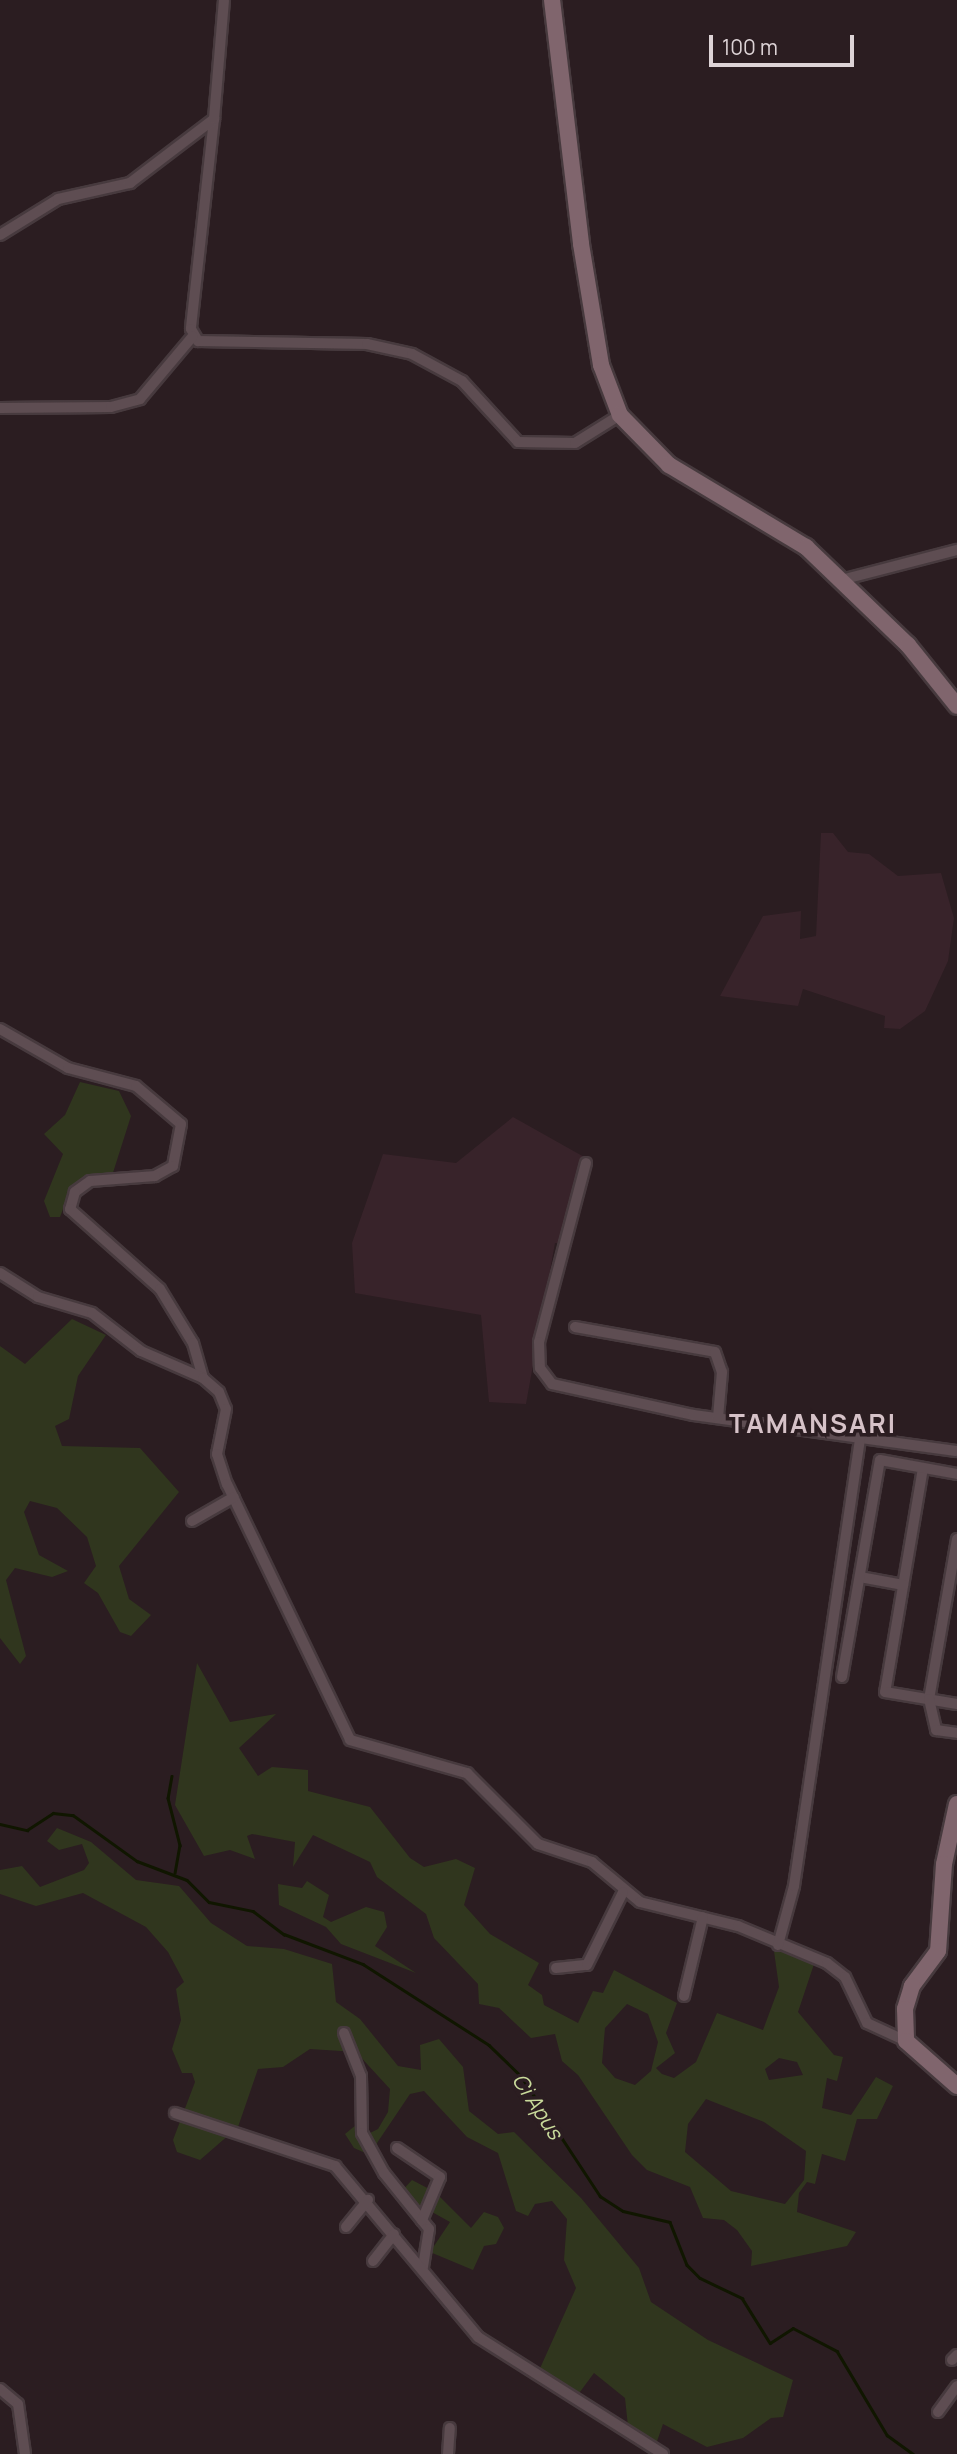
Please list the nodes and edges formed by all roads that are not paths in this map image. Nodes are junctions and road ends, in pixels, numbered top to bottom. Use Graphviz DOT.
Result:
graph roads {
  1 [pos="224,0"];
  2 [pos="552,0"];
  3 [pos="214,119"];
  4 [pos="0,235"];
  5 [pos="194,336"];
  6 [pos="0,408"];
  7 [pos="620,415"];
  8 [pos="957,550"];
  9 [pos="841,580"];
  10 [pos="957,706"];
  11 [pos="0,1029"];
  12 [pos="586,1163"];
  13 [pos="0,1273"];
  14 [pos="575,1327"];
  15 [pos="203,1378"];
  16 [pos="718,1418"];
  17 [pos="860,1437"];
  18 [pos="957,1451"];
  19 [pos="923,1468"];
  20 [pos="957,1474"];
  21 [pos="234,1497"];
  22 [pos="192,1521"];
  23 [pos="957,1539"];
  24 [pos="860,1577"];
  25 [pos="903,1585"];
  26 [pos="842,1677"];
  27 [pos="929,1699"];
  28 [pos="957,1704"];
  29 [pos="957,1734"];
  30 [pos="957,1804"];
  31 [pos="623,1892"];
  32 [pos="703,1917"];
  33 [pos="778,1945"];
  34 [pos="556,1968"];
  35 [pos="684,1996"];
  36 [pos="344,2033"];
  37 [pos="906,2041"];
  38 [pos="957,2086"];
  39 [pos="175,2113"];
  40 [pos="397,2147"];
  41 [pos="368,2200"];
  42 [pos="422,2220"];
  43 [pos="346,2227"];
  44 [pos="394,2234"];
  45 [pos="373,2261"];
  46 [pos="423,2268"];
  47 [pos="957,2386"];
  48 [pos="0,2389"];
  49 [pos="937,2412"];
  50 [pos="450,2428"];
  51 [pos="25,2454"];
  52 [pos="448,2454"];
  53 [pos="663,2454"];
  1 -- 3 [label="street"];
  2 -- 7 [label="main road"];
  3 -- 4 [label="street"];
  3 -- 5 [label="street"];
  5 -- 6 [label="street"];
  5 -- 7 [label="street"];
  7 -- 9 [label="main road"];
  8 -- 9 [label="street"];
  9 -- 10 [label="main road"];
  11 -- 15 [label="street"];
  12 -- 16 [label="street"];
  13 -- 15 [label="street"];
  14 -- 16 [label="street"];
  15 -- 21 [label="street"];
  16 -- 17 [label="street"];
  17 -- 18 [label="street"];
  17 -- 33 [label="street"];
  19 -- 20 [label="street"];
  19 -- 24 [label="street"];
  19 -- 25 [label="street"];
  21 -- 22 [label="street"];
  21 -- 31 [label="street"];
  23 -- 27 [label="street"];
  24 -- 25 [label="street"];
  24 -- 26 [label="street"];
  25 -- 27 [label="street"];
  27 -- 28 [label="street"];
  27 -- 29 [label="street"];
  30 -- 37 [label="main road"];
  31 -- 32 [label="street"];
  31 -- 34 [label="street"];
  32 -- 33 [label="street"];
  32 -- 35 [label="street"];
  33 -- 37 [label="street"];
  36 -- 42 [label="street"];
  37 -- 38 [label="main road"];
  39 -- 41 [label="street"];
  40 -- 42 [label="street"];
  41 -- 43 [label="street"];
  41 -- 44 [label="street"];
  42 -- 46 [label="street"];
  44 -- 45 [label="street"];
  44 -- 46 [label="street"];
  46 -- 53 [label="street"];
  47 -- 49 [label="street"];
  48 -- 51 [label="street"];
  50 -- 52 [label="street"];
}
